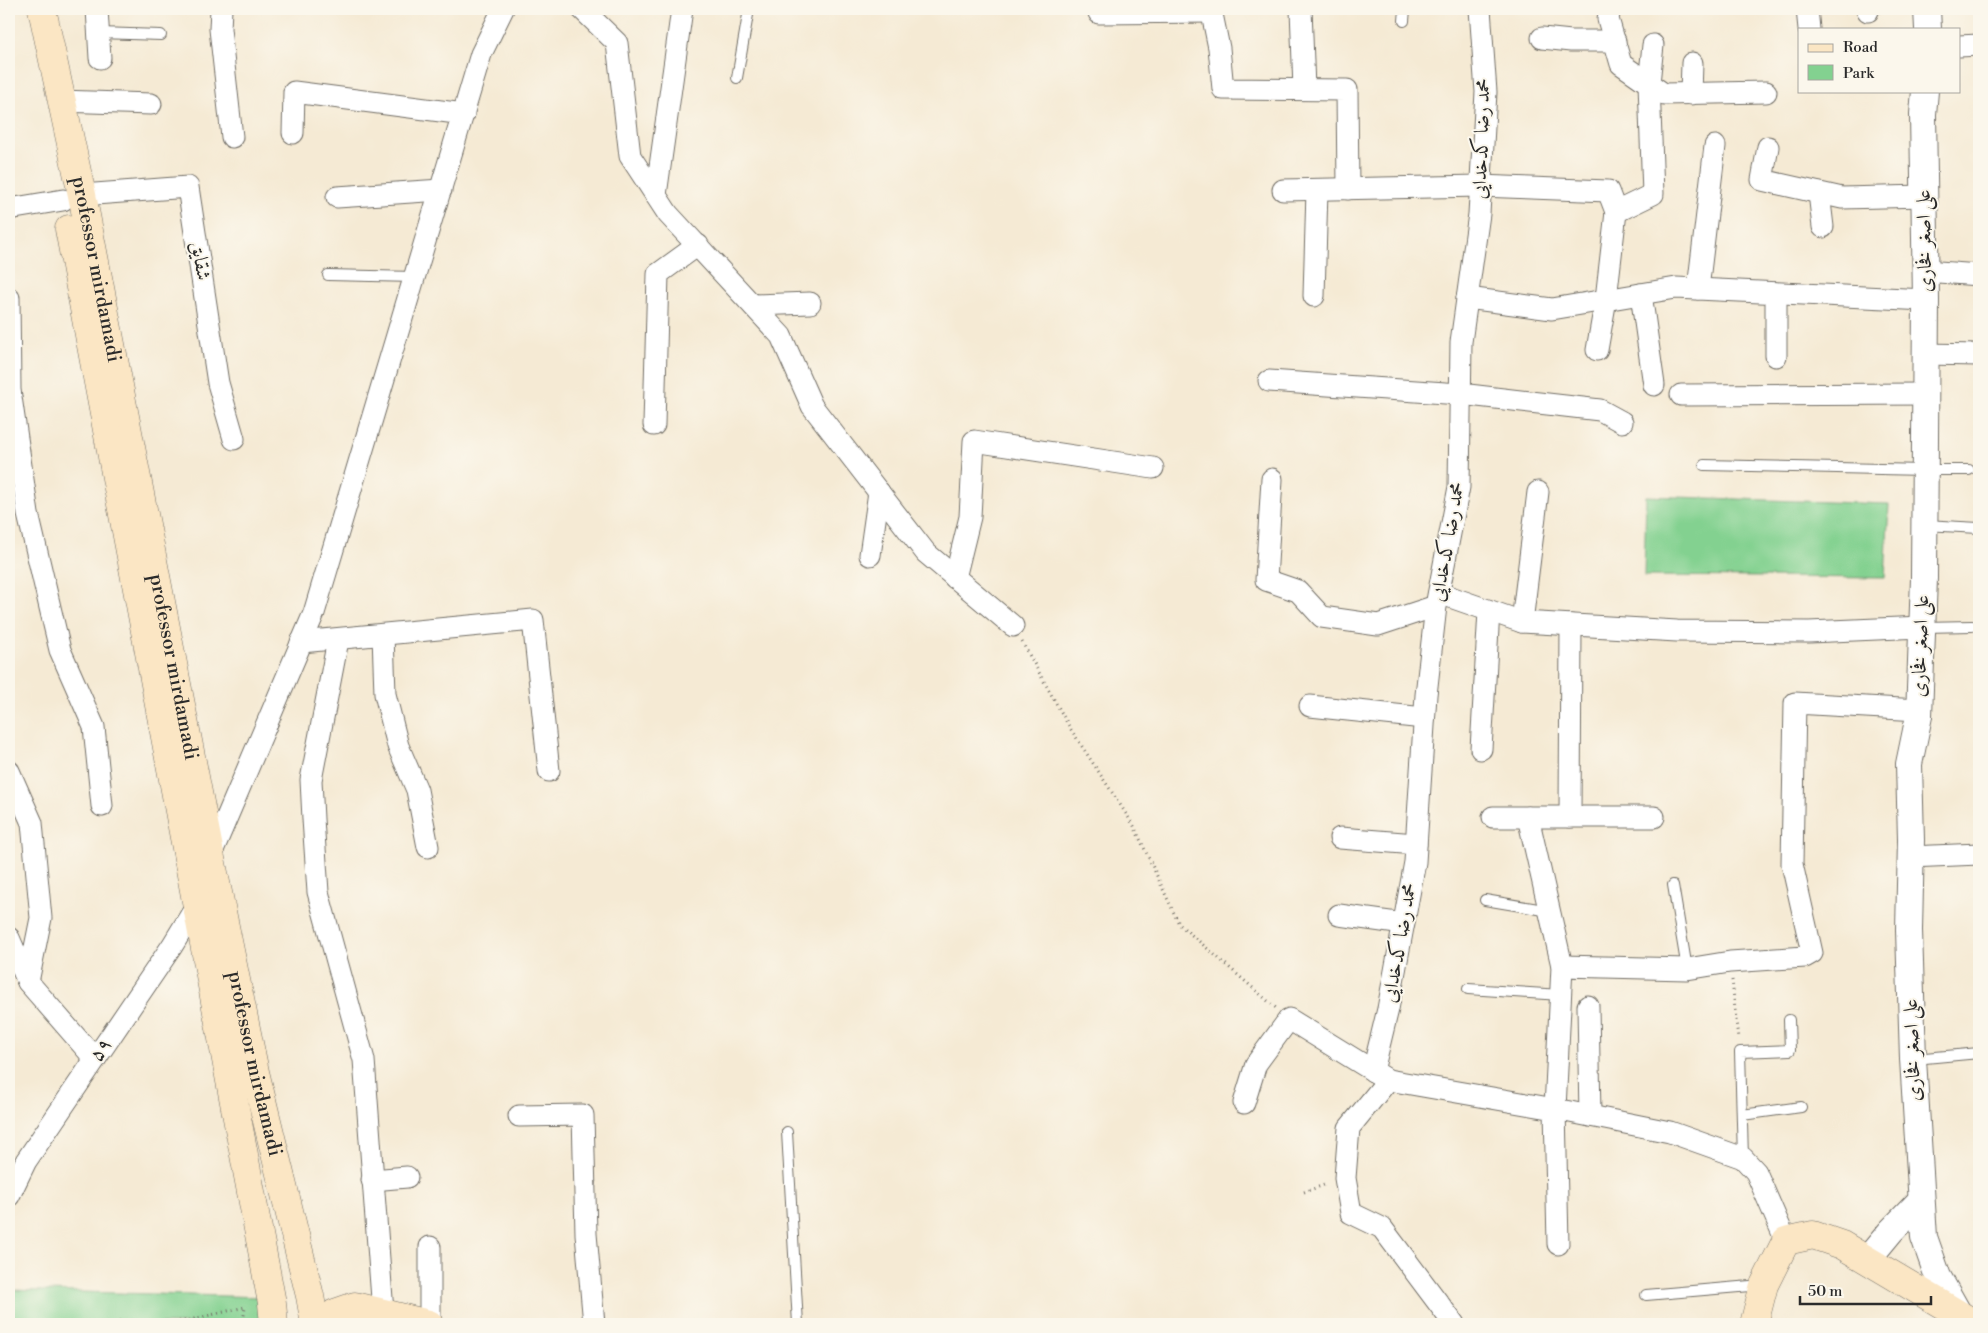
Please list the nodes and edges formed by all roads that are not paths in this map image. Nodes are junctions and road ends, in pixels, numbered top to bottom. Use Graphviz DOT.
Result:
graph roads {
  1 [pos="28,9"];
  2 [pos="42,9"];
  3 [pos="97,9"];
  4 [pos="221,9"];
  5 [pos="503,9"];
  6 [pos="584,9"];
  7 [pos="682,9"];
  8 [pos="749,9"];
  9 [pos="1301,9"];
  10 [pos="1405,9"];
  11 [pos="1480,9"];
  12 [pos="1610,9"];
  13 [pos="1807,9"];
  14 [pos="1927,9"];
  15 [pos="1211,10"];
  16 [pos="1099,13"];
  17 [pos="1404,21"];
  18 [pos="1808,28"];
  19 [pos="1928,28"];
  20 [pos="99,33"];
  21 [pos="161,35"];
  22 [pos="1542,38"];
  23 [pos="1615,41"];
  24 [pos="1653,45"];
  25 [pos="1979,45"];
  26 [pos="1960,46"];
  27 [pos="100,58"];
  28 [pos="1692,63"];
  29 [pos="737,78"];
  30 [pos="1649,83"];
  31 [pos="1304,89"];
  32 [pos="1766,92"];
  33 [pos="1925,92"];
  34 [pos="1691,94"];
  35 [pos="60,101"];
  36 [pos="151,104"];
  37 [pos="464,114"];
  38 [pos="293,133"];
  39 [pos="232,137"];
  40 [pos="1715,146"];
  41 [pos="1768,147"];
  42 [pos="1480,186"];
  43 [pos="1348,189"];
  44 [pos="441,190"];
  45 [pos="1283,190"];
  46 [pos="1317,190"];
  47 [pos="1819,193"];
  48 [pos="656,195"];
  49 [pos="1924,196"];
  50 [pos="337,197"];
  51 [pos="73,198"];
  52 [pos="9,209"];
  53 [pos="1616,212"];
  54 [pos="1823,227"];
  55 [pos="698,246"];
  56 [pos="1925,271"];
  57 [pos="328,275"];
  58 [pos="1979,275"];
  59 [pos="415,277"];
  60 [pos="1698,289"];
  61 [pos="1776,293"];
  62 [pos="1641,294"];
  63 [pos="1314,296"];
  64 [pos="9,298"];
  65 [pos="1467,298"];
  66 [pos="1606,299"];
  67 [pos="1926,300"];
  68 [pos="810,303"];
  69 [pos="753,306"];
  70 [pos="1597,350"];
  71 [pos="1925,354"];
  72 [pos="1979,355"];
  73 [pos="1776,356"];
  74 [pos="1269,381"];
  75 [pos="1654,385"];
  76 [pos="1460,394"];
  77 [pos="1925,394"];
  78 [pos="1681,395"];
  79 [pos="1622,422"];
  80 [pos="654,425"];
  81 [pos="234,439"];
  82 [pos="1704,465"];
  83 [pos="1153,468"];
  84 [pos="1924,470"];
  85 [pos="1969,470"];
  86 [pos="1272,479"];
  87 [pos="879,492"];
  88 [pos="1538,492"];
  89 [pos="1924,525"];
  90 [pos="1979,528"];
  91 [pos="870,555"];
  92 [pos="955,578"];
  93 [pos="1437,600"];
  94 [pos="1488,611"];
  95 [pos="1522,622"];
  96 [pos="1571,625"];
  97 [pos="1013,626"];
  98 [pos="1972,626"];
  99 [pos="1922,628"];
  100 [pos="383,635"];
  101 [pos="338,640"];
  102 [pos="301,642"];
  103 [pos="1310,706"];
  104 [pos="1919,710"];
  105 [pos="1424,718"];
  106 [pos="1481,749"];
  107 [pos="9,771"];
  108 [pos="549,772"];
  109 [pos="102,806"];
  110 [pos="1493,817"];
  111 [pos="1528,817"];
  112 [pos="1570,817"];
  113 [pos="1654,818"];
  114 [pos="1340,838"];
  115 [pos="1416,844"];
  116 [pos="428,847"];
  117 [pos="1979,854"];
  118 [pos="210,857"];
  119 [pos="1910,857"];
  120 [pos="1673,885"];
  121 [pos="1485,900"];
  122 [pos="197,905"];
  123 [pos="1550,911"];
  124 [pos="1339,914"];
  125 [pos="1404,924"];
  126 [pos="11,950"];
  127 [pos="1562,966"];
  128 [pos="1687,969"];
  129 [pos="28,982"];
  130 [pos="1468,989"];
  131 [pos="1561,995"];
  132 [pos="1588,1006"];
  133 [pos="1790,1020"];
  134 [pos="1979,1053"];
  135 [pos="95,1059"];
  136 [pos="1913,1059"];
  137 [pos="1380,1075"];
  138 [pos="1244,1104"];
  139 [pos="1801,1107"];
  140 [pos="1555,1109"];
  141 [pos="1742,1115"];
  142 [pos="519,1116"];
  143 [pos="1590,1116"];
  144 [pos="787,1132"];
  145 [pos="1743,1158"];
  146 [pos="407,1177"];
  147 [pos="372,1180"];
  148 [pos="9,1196"];
  149 [pos="1921,1200"];
  150 [pos="1786,1242"];
  151 [pos="1558,1244"];
  152 [pos="430,1247"];
  153 [pos="1867,1260"];
  154 [pos="305,1275"];
  155 [pos="1764,1285"];
  156 [pos="1646,1295"];
  157 [pos="355,1306"];
  158 [pos="393,1318"];
  159 [pos="1967,1320"];
  160 [pos="274,1324"];
  161 [pos="315,1324"];
  162 [pos="324,1324"];
  163 [pos="430,1324"];
  164 [pos="594,1324"];
  165 [pos="798,1324"];
  166 [pos="1454,1324"];
  167 [pos="1754,1324"];
  1 -- 51 [label="main road, professor mirdamadi"];
  2 -- 35 [label="main road, professor mirdamadi"];
  3 -- 20 [label="street"];
  4 -- 39 [label="street"];
  5 -- 37 [label="street"];
  6 -- 48 [label="street"];
  7 -- 48 [label="street"];
  8 -- 29 [label="lane"];
  9 -- 31 [label="street"];
  10 -- 17 [label="lane"];
  11 -- 42 [label="street, محمد رضا کدخدایی"];
  12 -- 23 [label="street"];
  13 -- 18 [label="street"];
  14 -- 19 [label="street"];
  15 -- 16 [label="street"];
  15 -- 31 [label="street"];
  20 -- 21 [label="lane"];
  20 -- 27 [label="street"];
  22 -- 23 [label="street"];
  23 -- 30 [label="street"];
  24 -- 30 [label="street"];
  25 -- 26 [label="street"];
  28 -- 34 [label="street"];
  30 -- 34 [label="street"];
  30 -- 53 [label="street"];
  31 -- 43 [label="street"];
  32 -- 34 [label="street"];
  33 -- 49 [label="street, علی اصغر فخاری"];
  35 -- 36 [label="street"];
  35 -- 51 [label="main road, professor mirdamadi"];
  37 -- 38 [label="street"];
  37 -- 44 [label="street"];
  40 -- 60 [label="street"];
  41 -- 47 [label="street"];
  42 -- 43 [label="street"];
  42 -- 53 [label="street"];
  42 -- 65 [label="street, محمد رضا کدخدایی"];
  43 -- 46 [label="street"];
  44 -- 50 [label="street"];
  44 -- 59 [label="street"];
  45 -- 46 [label="street"];
  46 -- 63 [label="street"];
  47 -- 49 [label="street"];
  47 -- 54 [label="street"];
  48 -- 55 [label="street"];
  49 -- 56 [label="street, علی اصغر فخاری"];
  51 -- 52 [label="street"];
  51 -- 81 [label="street, شقایق"];
  51 -- 118 [label="main road, professor mirdamadi"];
  51 -- 122 [label="main road, professor mirdamadi"];
  53 -- 66 [label="street"];
  55 -- 69 [label="street"];
  55 -- 80 [label="street"];
  56 -- 58 [label="street"];
  56 -- 67 [label="street, علی اصغر فخاری"];
  57 -- 59 [label="lane"];
  59 -- 102 [label="street"];
  60 -- 61 [label="street"];
  60 -- 62 [label="street"];
  61 -- 67 [label="street"];
  61 -- 73 [label="street"];
  62 -- 66 [label="street"];
  62 -- 75 [label="street"];
  64 -- 109 [label="street"];
  65 -- 66 [label="street"];
  65 -- 76 [label="street, محمد رضا کدخدایی"];
  66 -- 70 [label="street"];
  67 -- 71 [label="street, علی اصغر فخاری"];
  68 -- 69 [label="street"];
  69 -- 87 [label="street"];
  71 -- 72 [label="street"];
  71 -- 77 [label="street, علی اصغر فخاری"];
  74 -- 76 [label="street"];
  76 -- 79 [label="street"];
  76 -- 93 [label="street, محمد رضا کدخدایی"];
  77 -- 78 [label="street"];
  77 -- 84 [label="street, علی اصغر فخاری"];
  82 -- 84 [label="lane"];
  83 -- 92 [label="street"];
  84 -- 85 [label="lane"];
  84 -- 89 [label="street, علی اصغر فخاری"];
  86 -- 93 [label="street"];
  87 -- 91 [label="street"];
  87 -- 92 [label="street"];
  88 -- 95 [label="street"];
  89 -- 90 [label="lane"];
  89 -- 99 [label="street, علی اصغر فخاری"];
  92 -- 97 [label="street"];
  93 -- 94 [label="street"];
  93 -- 105 [label="street, محمد رضا کدخدایی"];
  94 -- 95 [label="street"];
  94 -- 106 [label="street"];
  95 -- 96 [label="street"];
  96 -- 99 [label="street"];
  96 -- 112 [label="street"];
  98 -- 99 [label="lane"];
  99 -- 104 [label="street, علی اصغر فخاری"];
  100 -- 101 [label="street"];
  100 -- 108 [label="street"];
  100 -- 116 [label="street"];
  101 -- 102 [label="street"];
  101 -- 147 [label="street"];
  102 -- 118 [label="street"];
  103 -- 105 [label="street"];
  104 -- 119 [label="street, علی اصغر فخاری"];
  104 -- 128 [label="street"];
  105 -- 115 [label="street, محمد رضا کدخدایی"];
  107 -- 129 [label="street"];
  110 -- 111 [label="street"];
  111 -- 112 [label="street"];
  111 -- 123 [label="street"];
  112 -- 113 [label="street"];
  114 -- 115 [label="street"];
  115 -- 125 [label="street, محمد رضا کدخدایی"];
  117 -- 119 [label="street"];
  118 -- 154 [label="main road, professor mirdamadi"];
  119 -- 136 [label="street, علی اصغر فخاری"];
  120 -- 128 [label="lane"];
  121 -- 123 [label="lane"];
  122 -- 135 [label="street, ۵۹"];
  122 -- 160 [label="main road, professor mirdamadi"];
  123 -- 127 [label="street"];
  124 -- 125 [label="street"];
  125 -- 137 [label="street, محمد رضا کدخدایی"];
  126 -- 129 [label="street"];
  127 -- 128 [label="street"];
  127 -- 131 [label="street"];
  129 -- 135 [label="street"];
  130 -- 131 [label="lane"];
  131 -- 140 [label="street"];
  132 -- 143 [label="street"];
  133 -- 141 [label="lane"];
  134 -- 136 [label="lane"];
  135 -- 148 [label="street, ۵۹"];
  136 -- 149 [label="street, علی اصغر فخاری"];
  137 -- 138 [label="street"];
  137 -- 140 [label="street"];
  137 -- 166 [label="street"];
  139 -- 141 [label="lane"];
  140 -- 143 [label="street"];
  140 -- 151 [label="street"];
  141 -- 145 [label="lane"];
  142 -- 164 [label="street"];
  143 -- 145 [label="street"];
  144 -- 165 [label="lane"];
  145 -- 150 [label="street"];
  146 -- 147 [label="street"];
  147 -- 158 [label="street"];
  149 -- 153 [label="street"];
  149 -- 159 [label="street, علی اصغر فخاری"];
  150 -- 153 [label="main road"];
  150 -- 155 [label="main road"];
  152 -- 163 [label="street"];
  153 -- 159 [label="main road"];
  154 -- 157 [label="main road"];
  154 -- 161 [label="main road, professor mirdamadi"];
  155 -- 156 [label="lane"];
  155 -- 167 [label="main road"];
  157 -- 158 [label="main road"];
  157 -- 162 [label="main road"];
  158 -- 163 [label="main road"];
}
